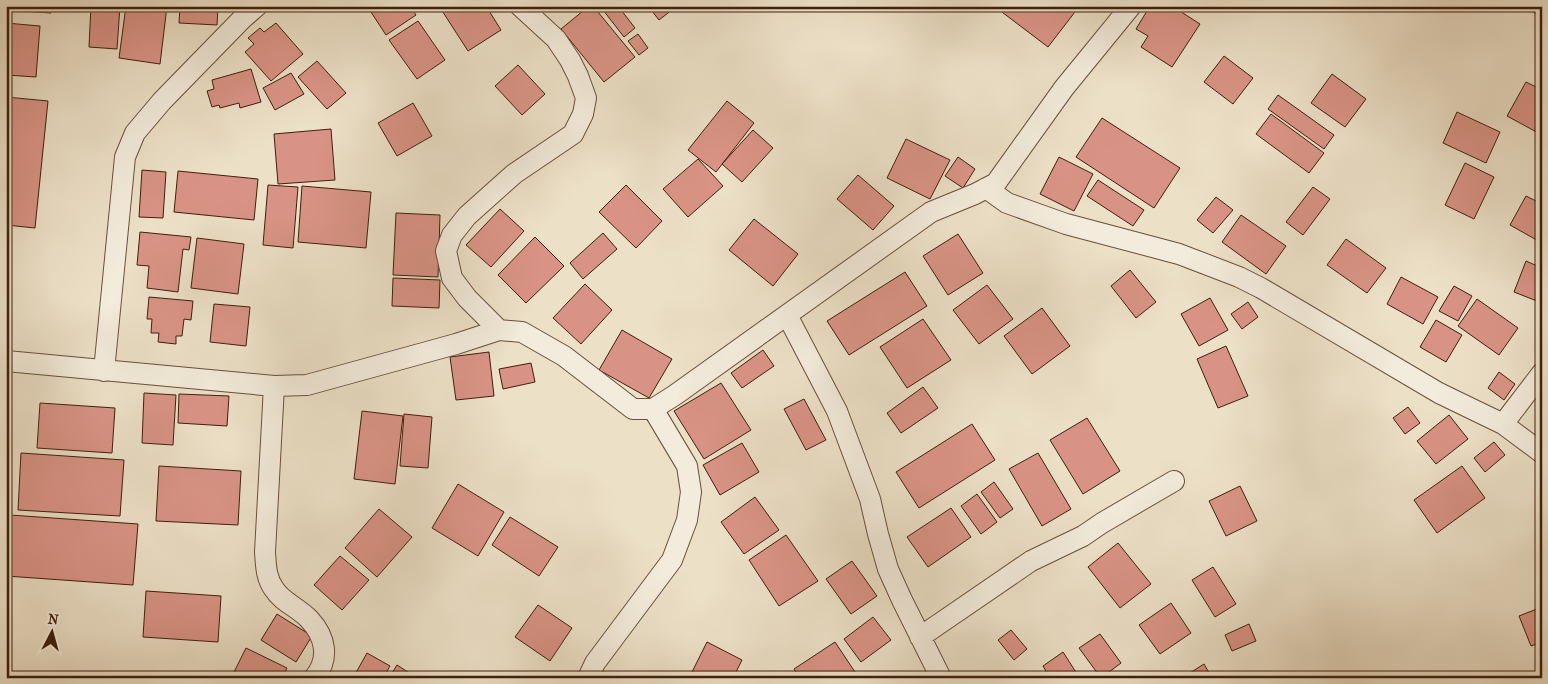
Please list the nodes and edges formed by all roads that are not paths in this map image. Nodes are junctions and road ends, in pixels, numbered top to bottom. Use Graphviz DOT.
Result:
graph roads {
  1 [pos="257,6"];
  2 [pos="520,6"];
  3 [pos="1131,6"];
  4 [pos="986,188"];
  5 [pos="787,315"];
  6 [pos="499,330"];
  7 [pos="6,361"];
  8 [pos="104,371"];
  9 [pos="1542,373"];
  10 [pos="274,386"];
  11 [pos="652,409"];
  12 [pos="1503,424"];
  13 [pos="1540,450"];
  14 [pos="1174,481"];
  15 [pos="920,637"];
  16 [pos="314,678"];
  17 [pos="588,678"];
  18 [pos="941,678"];
  1 -- 8 [label="street"];
  2 -- 6 [label="street"];
  3 -- 4 [label="street"];
  4 -- 5 [label="street"];
  4 -- 12 [label="street"];
  5 -- 11 [label="street"];
  5 -- 15 [label="street"];
  6 -- 10 [label="street"];
  6 -- 11 [label="street"];
  7 -- 8 [label="street"];
  8 -- 10 [label="street"];
  9 -- 12 [label="street"];
  10 -- 16 [label="street"];
  11 -- 17 [label="street"];
  12 -- 13 [label="street"];
  14 -- 15 [label="street"];
  15 -- 18 [label="street"];
}
